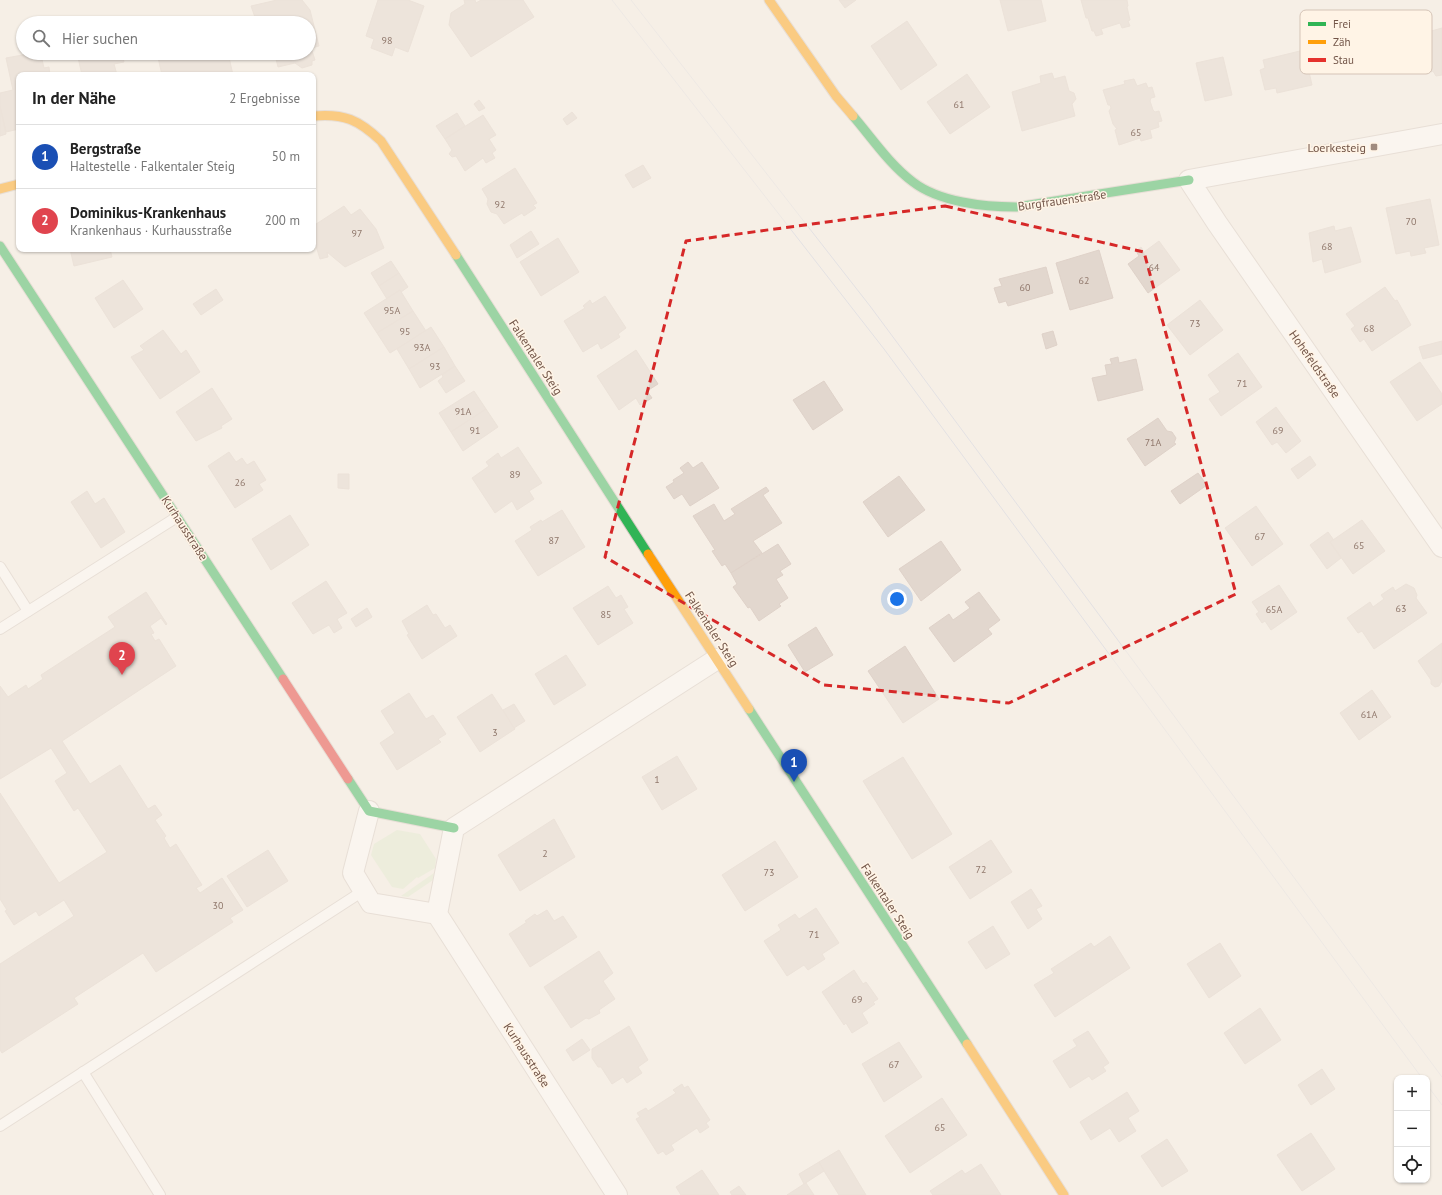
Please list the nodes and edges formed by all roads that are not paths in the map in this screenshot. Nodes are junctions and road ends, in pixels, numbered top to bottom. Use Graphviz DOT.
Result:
graph roads {
  1 [pos="769,0"];
  2 [pos="316,116"];
  3 [pos="1442,134"];
  4 [pos="1189,180"];
  5 [pos="16,185"];
  6 [pos="0,189"];
  7 [pos="0,246"];
  8 [pos="177,517"];
  9 [pos="1442,547"];
  10 [pos="0,567"];
  11 [pos="28,611"];
  12 [pos="0,629"];
  13 [pos="717,659"];
  14 [pos="369,811"];
  15 [pos="454,828"];
  16 [pos="363,891"];
  17 [pos="437,914"];
  18 [pos="83,1072"];
  19 [pos="0,1126"];
  20 [pos="160,1195"];
  21 [pos="617,1195"];
  22 [pos="1064,1195"];
  1 -- 4 [label="street, Burgfrauenstraße"];
  2 -- 13 [label="street, Falkentaler Steig"];
  3 -- 4 [label="street, Burgfrauenstraße"];
  4 -- 9 [label="street, Hohefeldstraße"];
  5 -- 6 [label="street"];
  7 -- 8 [label="street, Kurhausstraße"];
  8 -- 11 [label="lane"];
  8 -- 14 [label="street, Kurhausstraße"];
  10 -- 11 [label="lane"];
  11 -- 12 [label="lane"];
  13 -- 15 [label="street"];
  13 -- 22 [label="street, Falkentaler Steig"];
  14 -- 15 [label="street"];
  14 -- 16 [label="street"];
  15 -- 17 [label="street"];
  16 -- 17 [label="street"];
  16 -- 18 [label="lane"];
  17 -- 21 [label="street, Kurhausstraße"];
  18 -- 19 [label="lane"];
  18 -- 20 [label="lane"];
}
